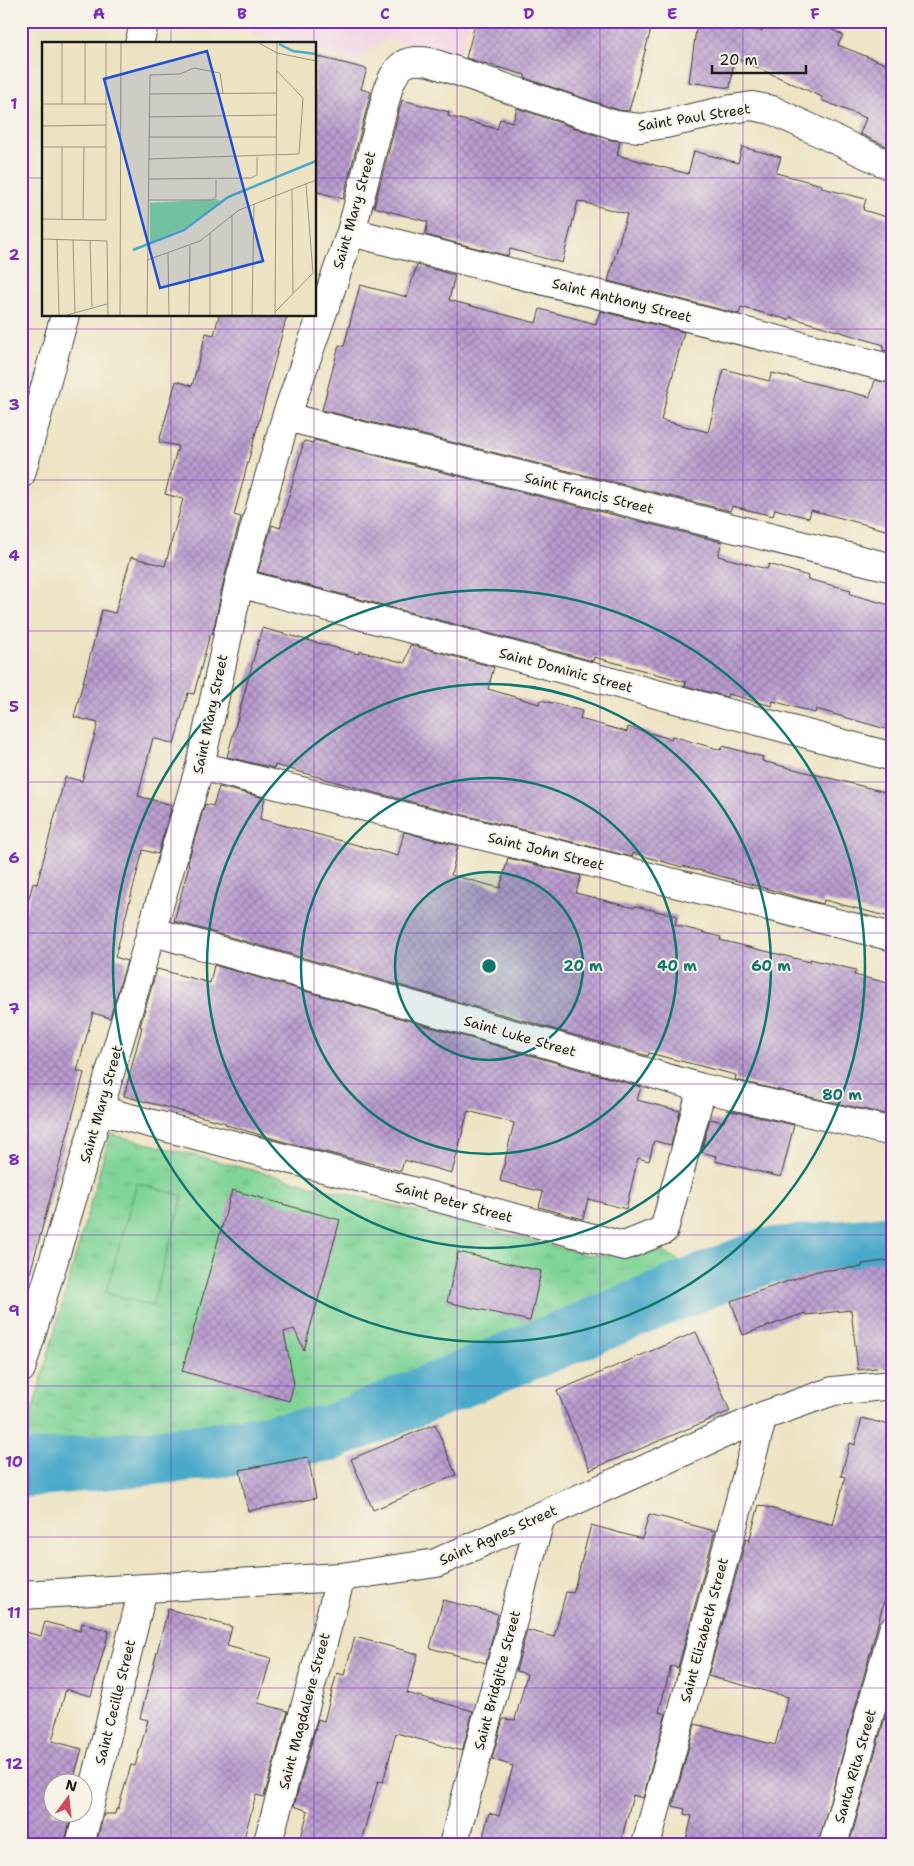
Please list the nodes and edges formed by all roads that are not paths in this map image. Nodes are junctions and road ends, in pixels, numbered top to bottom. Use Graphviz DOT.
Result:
graph roads {
  1 [pos="145,21"];
  2 [pos="140,42"];
  3 [pos="404,63"];
  4 [pos="893,167"];
  5 [pos="351,232"];
  6 [pos="65,316"];
  7 [pos="893,369"];
  8 [pos="286,417"];
  9 [pos="21,474"];
  10 [pos="893,568"];
  11 [pos="239,583"];
  12 [pos="893,757"];
  13 [pos="200,766"];
  14 [pos="151,931"];
  15 [pos="893,937"];
  16 [pos="702,1088"];
  17 [pos="100,1110"];
  18 [pos="893,1132"];
  19 [pos="21,1369"];
  20 [pos="893,1385"];
  21 [pos="763,1416"];
  22 [pos="541,1516"];
  23 [pos="341,1577"];
  24 [pos="143,1589"];
  25 [pos="21,1595"];
  26 [pos="893,1630"];
  27 [pos="80,1845"];
  28 [pos="267,1845"];
  29 [pos="453,1845"];
  30 [pos="646,1845"];
  31 [pos="832,1845"];
  1 -- 2 [label="street"];
  3 -- 4 [label="street, Saint Paul Street"];
  3 -- 5 [label="street, Saint Mary Street"];
  5 -- 7 [label="street, Saint Anthony Street"];
  5 -- 8 [label="street, Saint Mary Street"];
  6 -- 9 [label="street"];
  8 -- 10 [label="street, Saint Francis Street"];
  8 -- 11 [label="street, Saint Mary Street"];
  11 -- 12 [label="street, Saint Dominic Street"];
  11 -- 13 [label="street, Saint Mary Street"];
  13 -- 14 [label="street, Saint Mary Street"];
  13 -- 15 [label="street, Saint John Street"];
  14 -- 16 [label="street, Saint Luke Street"];
  14 -- 17 [label="street, Saint Mary Street"];
  16 -- 17 [label="street, Saint Peter Street"];
  16 -- 18 [label="street, Saint Luke Street"];
  17 -- 19 [label="street, Saint Mary Street"];
  20 -- 21 [label="street, Saint Agnes Street"];
  21 -- 22 [label="street, Saint Agnes Street"];
  21 -- 30 [label="street, Saint Elizabeth Street"];
  22 -- 23 [label="street, Saint Agnes Street"];
  22 -- 29 [label="street, Saint Bridgitte Street"];
  23 -- 24 [label="street, Saint Agnes Street"];
  23 -- 28 [label="street, Saint Magdalene Street"];
  24 -- 25 [label="street, Saint Agnes Street"];
  24 -- 27 [label="street, Saint Cecille Street"];
  26 -- 31 [label="street, Santa Rita Street"];
}
